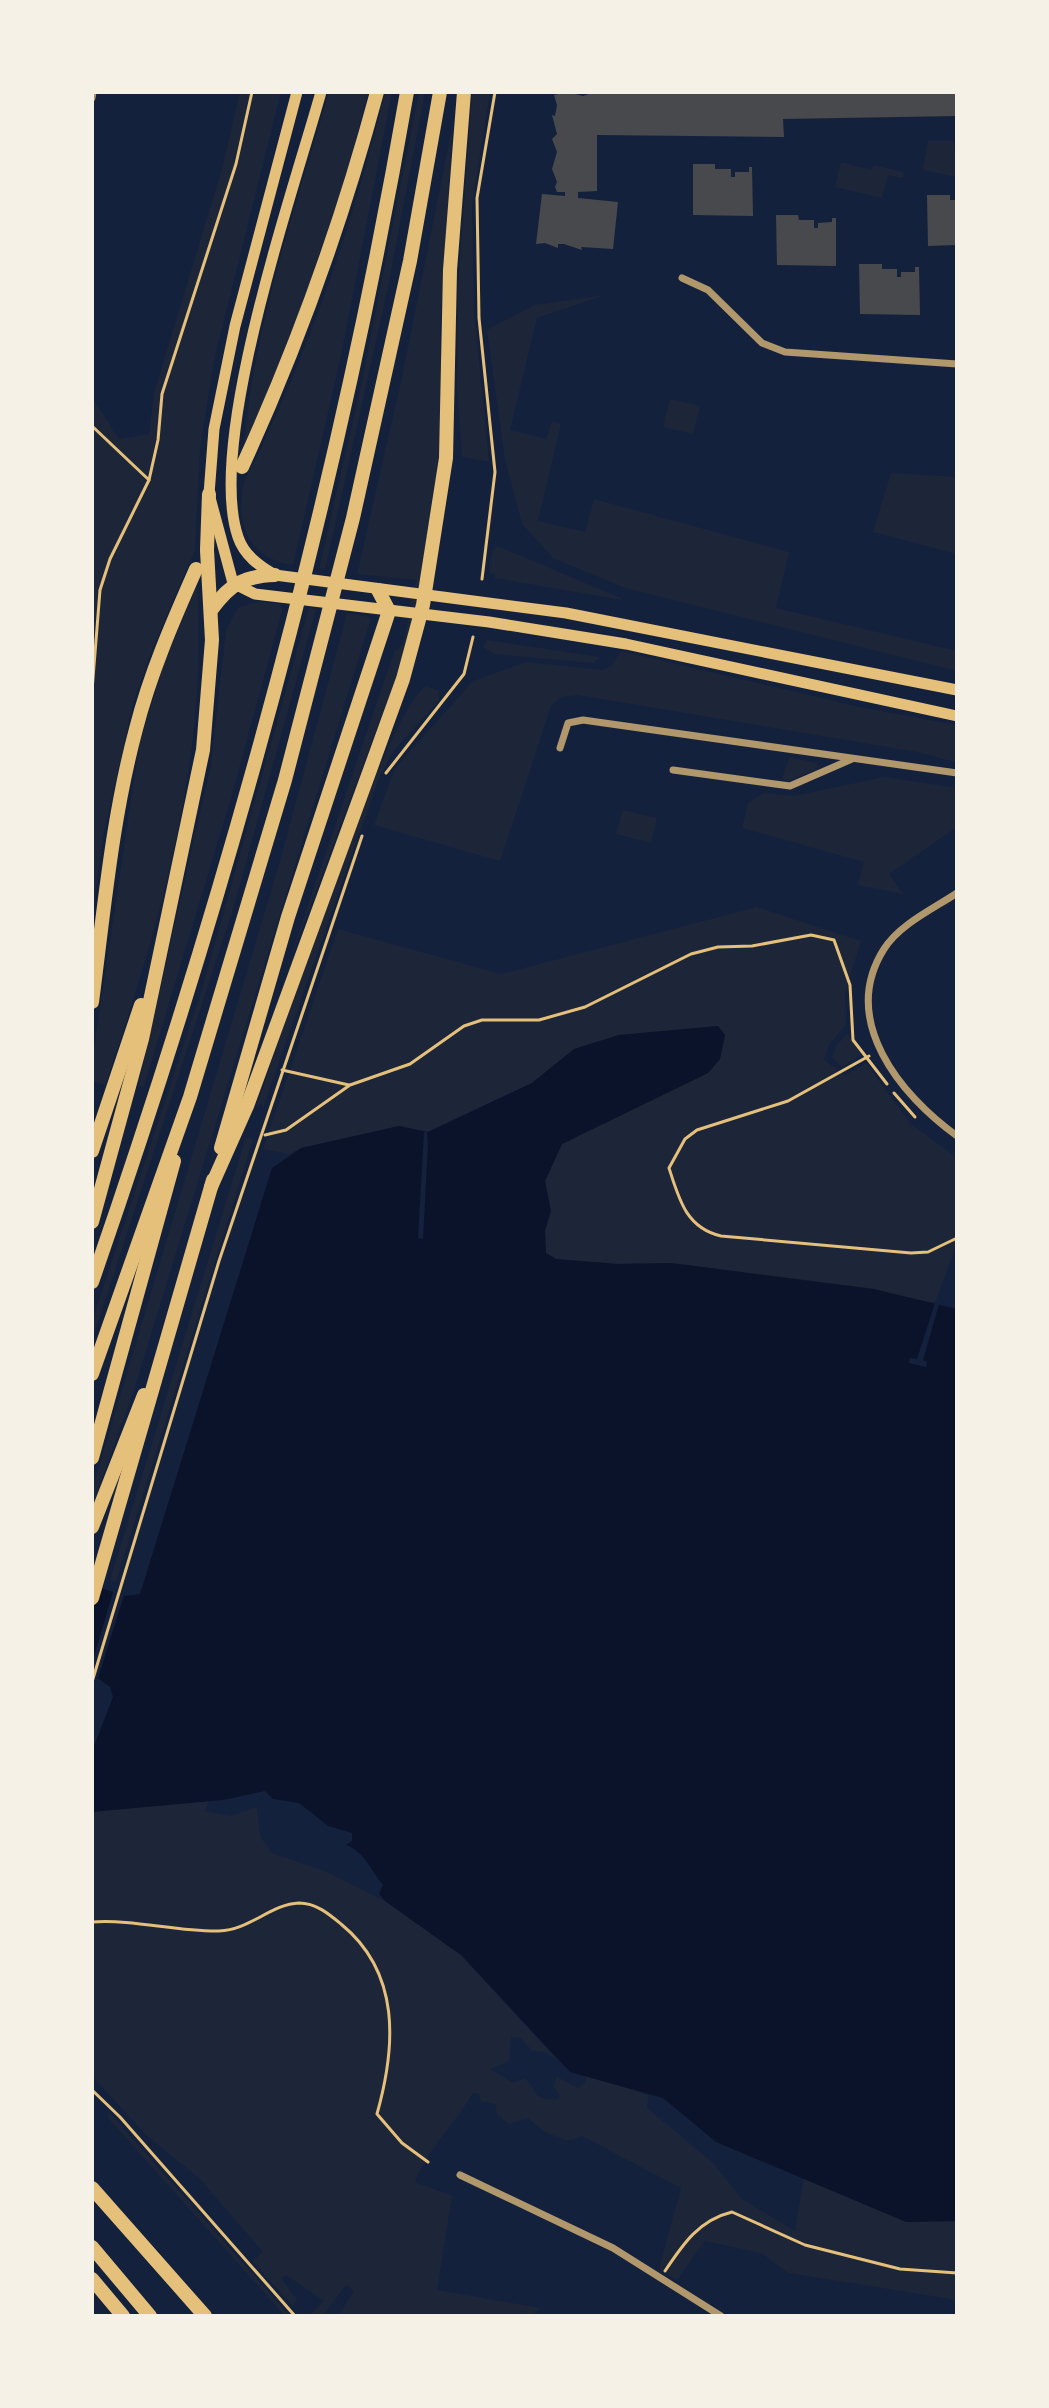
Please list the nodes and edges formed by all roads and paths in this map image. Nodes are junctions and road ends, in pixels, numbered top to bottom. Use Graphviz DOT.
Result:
graph roads {
  1 [pos="252,92"];
  2 [pos="297,92"];
  3 [pos="321,92"];
  4 [pos="377,92"];
  5 [pos="407,92"];
  6 [pos="440,92"];
  7 [pos="464,92"];
  8 [pos="495,92"];
  9 [pos="682,278"];
  10 [pos="957,364"];
  11 [pos="92,426"];
  12 [pos="242,467"];
  13 [pos="149,480"];
  14 [pos="209,494"];
  15 [pos="196,569"];
  16 [pos="275,575"];
  17 [pos="482,579"];
  18 [pos="233,583"];
  19 [pos="370,588"];
  20 [pos="212,609"];
  21 [pos="389,611"];
  22 [pos="473,637"];
  23 [pos="957,690"];
  24 [pos="92,691"];
  25 [pos="957,716"];
  26 [pos="560,748"];
  27 [pos="853,758"];
  28 [pos="673,770"];
  29 [pos="957,773"];
  30 [pos="381,783"];
  31 [pos="365,828"];
  32 [pos="957,893"];
  33 [pos="158,955"];
  34 [pos="850,985"];
  35 [pos="92,1002"];
  36 [pos="869,1056"];
  37 [pos="282,1070"];
  38 [pos="350,1085"];
  39 [pos="190,1097"];
  40 [pos="265,1135"];
  41 [pos="957,1136"];
  42 [pos="92,1151"];
  43 [pos="211,1187"];
  44 [pos="92,1222"];
  45 [pos="957,1238"];
  46 [pos="92,1282"];
  47 [pos="156,1370"];
  48 [pos="92,1374"];
  49 [pos="92,1458"];
  50 [pos="92,1527"];
  51 [pos="92,1598"];
  52 [pos="92,1682"];
  53 [pos="92,1922"];
  54 [pos="92,2090"];
  55 [pos="428,2162"];
  56 [pos="460,2175"];
  57 [pos="93,2189"];
  58 [pos="92,2247"];
  59 [pos="957,2273"];
  60 [pos="661,2278"];
  61 [pos="92,2279"];
  62 [pos="123,2316"];
  63 [pos="150,2316"];
  64 [pos="205,2316"];
  65 [pos="295,2316"];
  66 [pos="721,2316"];
  1 -- 13 [label="path"];
  2 -- 14 [label="main road"];
  3 -- 16 [label="main road"];
  4 -- 12 [label="highway"];
  5 -- 46 [label="highway"];
  6 -- 39 [label="highway"];
  7 -- 43 [label="highway"];
  8 -- 17 [label="path"];
  9 -- 10 [label="street"];
  11 -- 13 [label="path"];
  13 -- 24 [label="path"];
  14 -- 18 [label="main road"];
  14 -- 20 [label="highway"];
  15 -- 35 [label="highway"];
  16 -- 18 [label="highway"];
  16 -- 19 [label="main road"];
  18 -- 20 [label="highway"];
  18 -- 21 [label="main road"];
  19 -- 21 [label="highway"];
  19 -- 23 [label="main road"];
  20 -- 33 [label="highway"];
  21 -- 25 [label="main road"];
  21 -- 43 [label="highway"];
  22 -- 30 [label="path"];
  26 -- 27 [label="street"];
  27 -- 28 [label="street"];
  27 -- 29 [label="street"];
  31 -- 37 [label="path"];
  32 -- 41 [label="street"];
  33 -- 42 [label="highway"];
  33 -- 44 [label="highway"];
  34 -- 38 [label="path"];
  36 -- 45 [label="path"];
  37 -- 38 [label="path"];
  37 -- 52 [label="path"];
  38 -- 40 [label="path"];
  39 -- 48 [label="highway"];
  39 -- 49 [label="highway"];
  43 -- 47 [label="highway"];
  47 -- 50 [label="highway"];
  47 -- 51 [label="highway"];
  53 -- 55 [label="path"];
  54 -- 65 [label="path"];
  56 -- 60 [label="street"];
  57 -- 64 [label="highway"];
  58 -- 63 [label="highway"];
  59 -- 60 [label="path"];
  60 -- 66 [label="street"];
  61 -- 62 [label="highway"];
}
